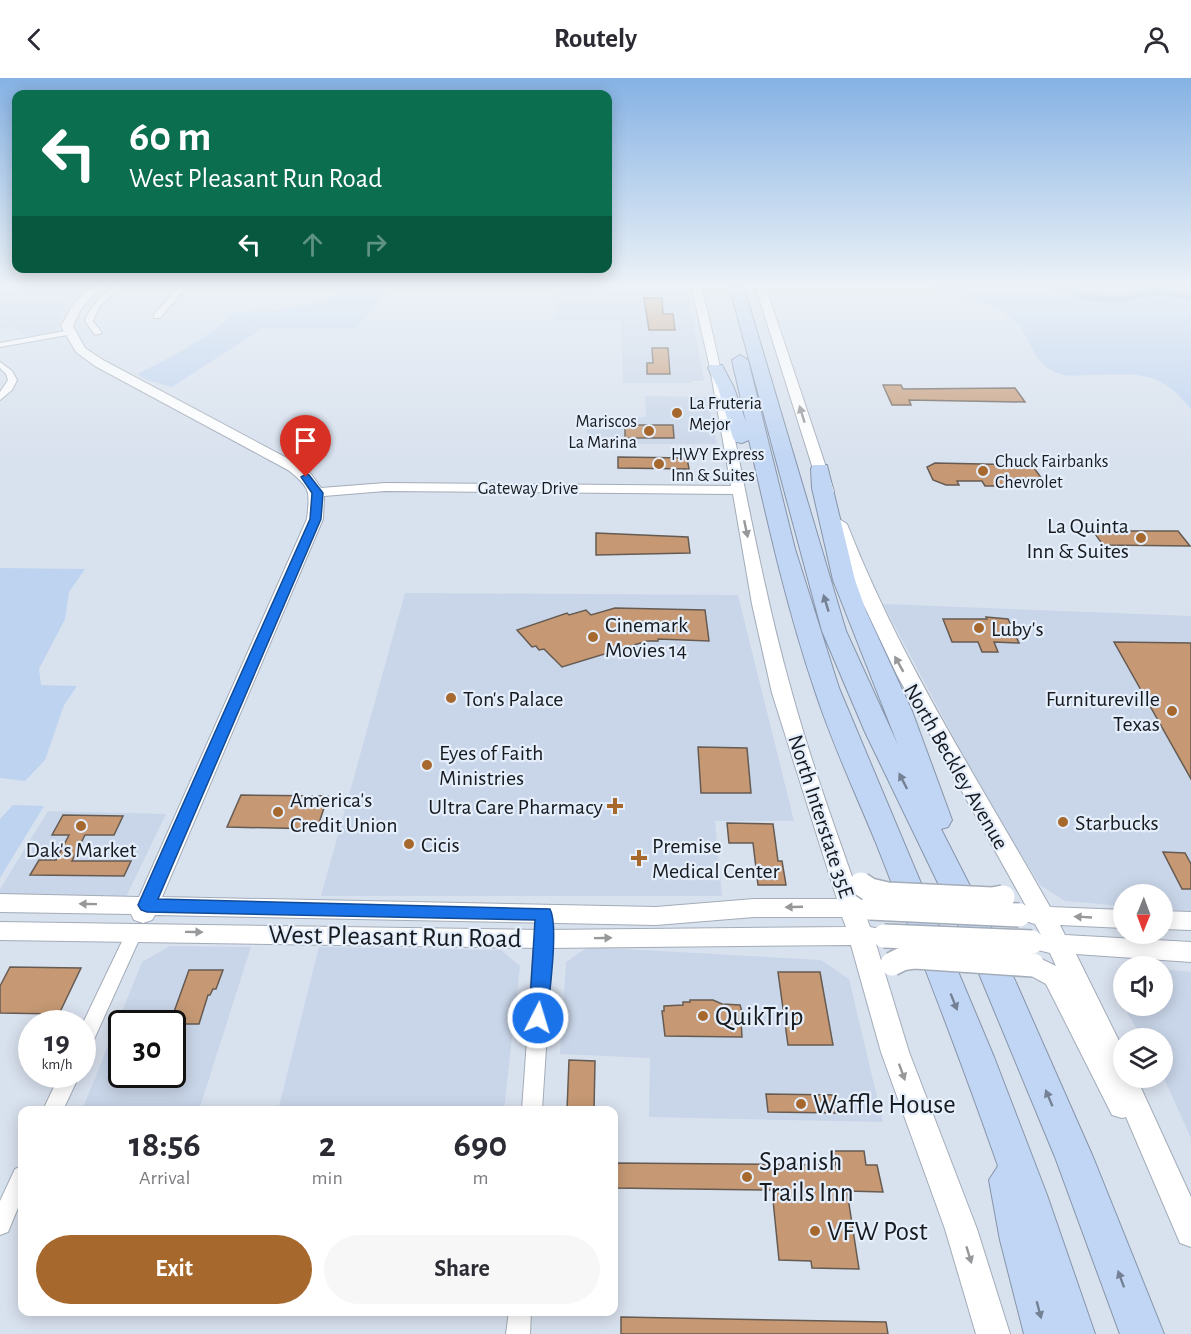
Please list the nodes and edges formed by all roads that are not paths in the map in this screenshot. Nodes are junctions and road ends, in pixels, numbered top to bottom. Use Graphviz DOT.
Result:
graph roads {
  1 [pos="76,344"];
  2 [pos="710,344"];
  3 [pos="736,344"];
  4 [pos="753,344"];
  5 [pos="779,344"];
  6 [pos="0,363"];
  7 [pos="716,368"];
  8 [pos="0,397"];
  9 [pos="820,469"];
  10 [pos="738,490"];
  11 [pos="317,493"];
  12 [pos="843,735"];
  13 [pos="817,807"];
  14 [pos="1017,869"];
  15 [pos="0,903"];
  16 [pos="147,905"];
  17 [pos="861,908"];
  18 [pos="544,914"];
  19 [pos="1031,915"];
  20 [pos="1113,919"];
  21 [pos="1173,920"];
  22 [pos="1191,921"];
  23 [pos="0,931"];
  24 [pos="135,931"];
  25 [pos="873,936"];
  26 [pos="544,939"];
  27 [pos="1041,950"];
  28 [pos="1191,952"];
  29 [pos="96,1016"];
  30 [pos="889,1029"];
  31 [pos="1026,1043"];
  32 [pos="63,1088"];
  33 [pos="55,1106"];
  34 [pos="532,1106"];
  35 [pos="996,1109"];
  36 [pos="18,1185"];
  37 [pos="0,1225"];
  38 [pos="1191,1232"];
  39 [pos="519,1316"];
  40 [pos="518,1334"];
  41 [pos="993,1334"];
  42 [pos="1046,1334"];
  43 [pos="1073,1334"];
  44 [pos="1142,1334"];
  1 -- 11 [label="main road"];
  2 -- 7 [label="main road, North Interstate 35E"];
  3 -- 12 [label="highway"];
  31 -- 4 [label="highway, one-way"];
  9 -- 5 [label="main road, North Beckley Avenue, one-way"];
  6 -- 8 [label="street"];
  7 -- 10 [label="main road, North Interstate 35E"];
  7 -- 12 [label="highway"];
  14 -- 9 [label="main road, North Beckley Avenue, one-way"];
  9 -- 31 [label="highway"];
  10 -- 11 [label="main road, Gateway Drive"];
  10 -- 13 [label="main road, North Interstate 35E, one-way"];
  11 -- 16 [label="main road"];
  12 -- 35 [label="highway, one-way"];
  13 -- 14 [label="main road, bridge"];
  13 -- 17 [label="main road, North Interstate 35E"];
  14 -- 19 [label="main road, North Beckley Avenue"];
  16 -- 15 [label="main road, West Pleasant Run Road, one-way"];
  16 -- 18 [label="main road, West Pleasant Run Road"];
  16 -- 24 [label="main road"];
  17 -- 18 [label="main road, West Pleasant Run Road, one-way"];
  17 -- 19 [label="main road, West Pleasant Run Road, bridge"];
  17 -- 25 [label="main road, North Interstate 35E"];
  18 -- 26 [label="street"];
  20 -- 19 [label="main road, West Pleasant Run Road, one-way"];
  19 -- 27 [label="main road, North Beckley Avenue"];
  21 -- 22 [label="main road"];
  23 -- 24 [label="main road, West Pleasant Run Road"];
  24 -- 26 [label="main road, West Pleasant Run Road, one-way"];
  24 -- 29 [label="street"];
  26 -- 25 [label="main road, West Pleasant Run Road, one-way"];
  25 -- 27 [label="main road, West Pleasant Run Road, bridge"];
  25 -- 30 [label="main road, North Interstate 35E"];
  26 -- 34 [label="street"];
  27 -- 28 [label="main road"];
  27 -- 30 [label="main road, bridge"];
  27 -- 38 [label="main road"];
  30 -- 41 [label="main road, North Interstate 35E, one-way"];
  44 -- 31 [label="highway, one-way"];
  32 -- 33 [label="street"];
  35 -- 42 [label="highway, one-way"];
  35 -- 43 [label="highway"];
  36 -- 37 [label="street"];
  39 -- 40 [label="street"];
}
